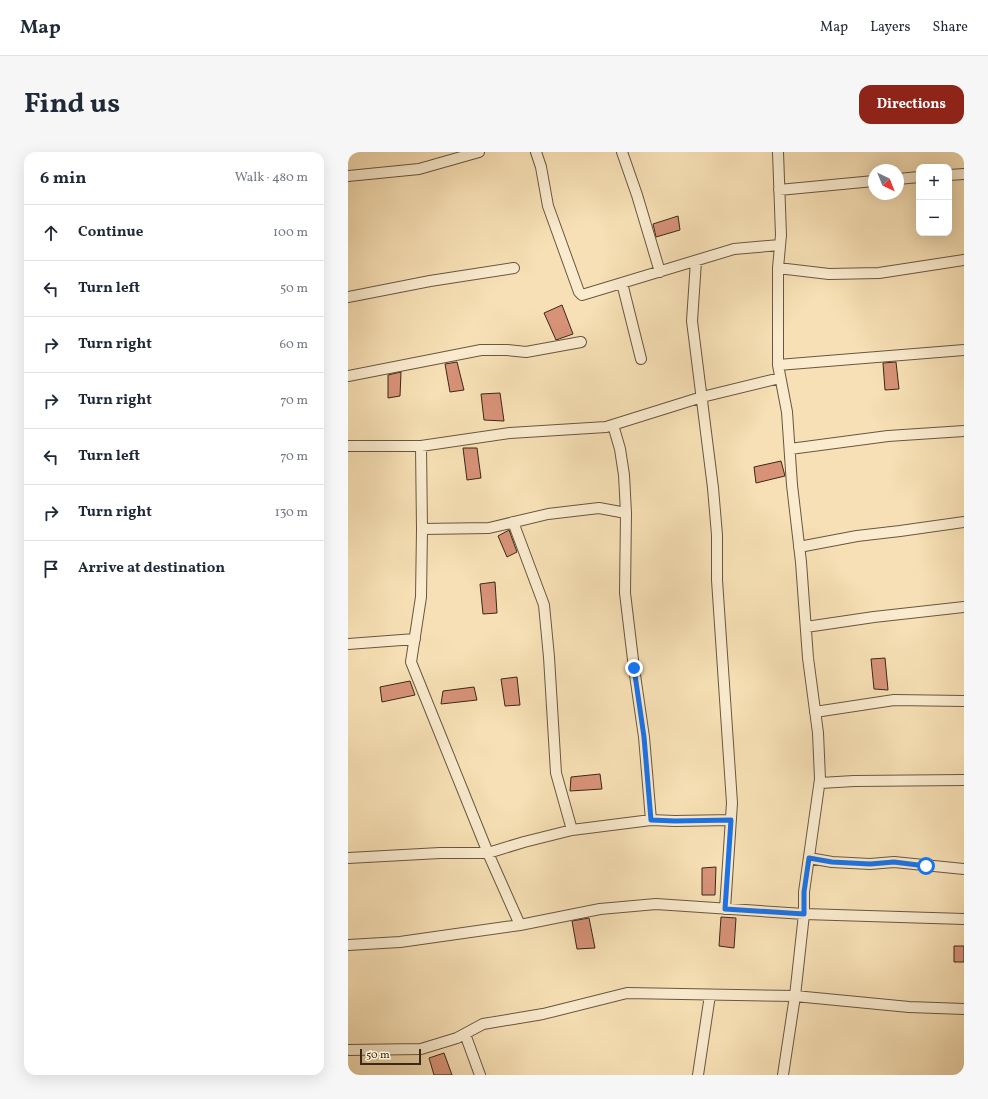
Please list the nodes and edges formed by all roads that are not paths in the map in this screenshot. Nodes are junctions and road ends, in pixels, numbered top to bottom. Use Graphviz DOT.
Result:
graph roads {
  1 [pos="479,152"];
  2 [pos="536,152"];
  3 [pos="622,152"];
  4 [pos="778,152"];
  5 [pos="964,174"];
  6 [pos="952,175"];
  7 [pos="348,176"];
  8 [pos="916,177"];
  9 [pos="904,178"];
  10 [pos="868,183"];
  11 [pos="779,190"];
  12 [pos="780,245"];
  13 [pos="964,260"];
  14 [pos="696,261"];
  15 [pos="514,268"];
  16 [pos="778,268"];
  17 [pos="660,272"];
  18 [pos="622,283"];
  19 [pos="348,297"];
  20 [pos="581,342"];
  21 [pos="964,350"];
  22 [pos="641,359"];
  23 [pos="778,365"];
  24 [pos="348,376"];
  25 [pos="780,378"];
  26 [pos="702,397"];
  27 [pos="613,425"];
  28 [pos="964,431"];
  29 [pos="348,446"];
  30 [pos="421,446"];
  31 [pos="790,449"];
  32 [pos="626,513"];
  33 [pos="513,522"];
  34 [pos="964,522"];
  35 [pos="422,528"];
  36 [pos="799,547"];
  37 [pos="964,607"];
  38 [pos="806,627"];
  39 [pos="415,639"];
  40 [pos="348,644"];
  41 [pos="964,701"];
  42 [pos="815,712"];
  43 [pos="964,780"];
  44 [pos="820,783"];
  45 [pos="651,820"];
  46 [pos="731,820"];
  47 [pos="572,830"];
  48 [pos="488,853"];
  49 [pos="348,858"];
  50 [pos="809,858"];
  51 [pos="964,869"];
  52 [pos="725,909"];
  53 [pos="804,914"];
  54 [pos="964,919"];
  55 [pos="520,925"];
  56 [pos="348,945"];
  57 [pos="710,995"];
  58 [pos="795,996"];
  59 [pos="964,1009"];
  60 [pos="465,1034"];
  61 [pos="348,1050"];
  62 [pos="480,1075"];
  63 [pos="698,1075"];
  64 [pos="783,1075"];
  1 -- 7 [label="street"];
  2 -- 18 [label="street"];
  3 -- 17 [label="street"];
  4 -- 11 [label="street"];
  5 -- 6 [label="street"];
  8 -- 9 [label="street"];
  10 -- 11 [label="street"];
  11 -- 12 [label="street"];
  12 -- 14 [label="street"];
  12 -- 16 [label="street"];
  13 -- 16 [label="street"];
  14 -- 17 [label="street"];
  14 -- 26 [label="street"];
  15 -- 19 [label="street"];
  16 -- 23 [label="street"];
  17 -- 18 [label="street"];
  18 -- 22 [label="street"];
  20 -- 24 [label="street"];
  21 -- 23 [label="street"];
  23 -- 25 [label="street"];
  25 -- 26 [label="street"];
  25 -- 31 [label="street"];
  26 -- 27 [label="street"];
  26 -- 46 [label="street"];
  27 -- 30 [label="street"];
  27 -- 32 [label="street"];
  28 -- 31 [label="street"];
  29 -- 30 [label="street"];
  30 -- 35 [label="street"];
  31 -- 36 [label="street"];
  32 -- 33 [label="street"];
  32 -- 45 [label="street"];
  33 -- 35 [label="street"];
  33 -- 47 [label="street"];
  34 -- 36 [label="street"];
  35 -- 39 [label="street"];
  36 -- 38 [label="street"];
  37 -- 38 [label="street"];
  38 -- 42 [label="street"];
  39 -- 40 [label="street"];
  39 -- 48 [label="street"];
  41 -- 42 [label="street"];
  42 -- 44 [label="street"];
  43 -- 44 [label="street"];
  44 -- 50 [label="street"];
  45 -- 46 [label="street"];
  45 -- 47 [label="street"];
  46 -- 52 [label="street"];
  47 -- 48 [label="street"];
  48 -- 49 [label="street"];
  48 -- 55 [label="street"];
  50 -- 51 [label="street"];
  50 -- 53 [label="street"];
  52 -- 53 [label="street"];
  52 -- 55 [label="street"];
  53 -- 54 [label="street"];
  53 -- 58 [label="street"];
  55 -- 56 [label="street"];
  57 -- 58 [label="street"];
  57 -- 60 [label="street"];
  57 -- 63 [label="street"];
  58 -- 59 [label="street"];
  58 -- 64 [label="street"];
  60 -- 61 [label="street"];
  60 -- 62 [label="street"];
}
